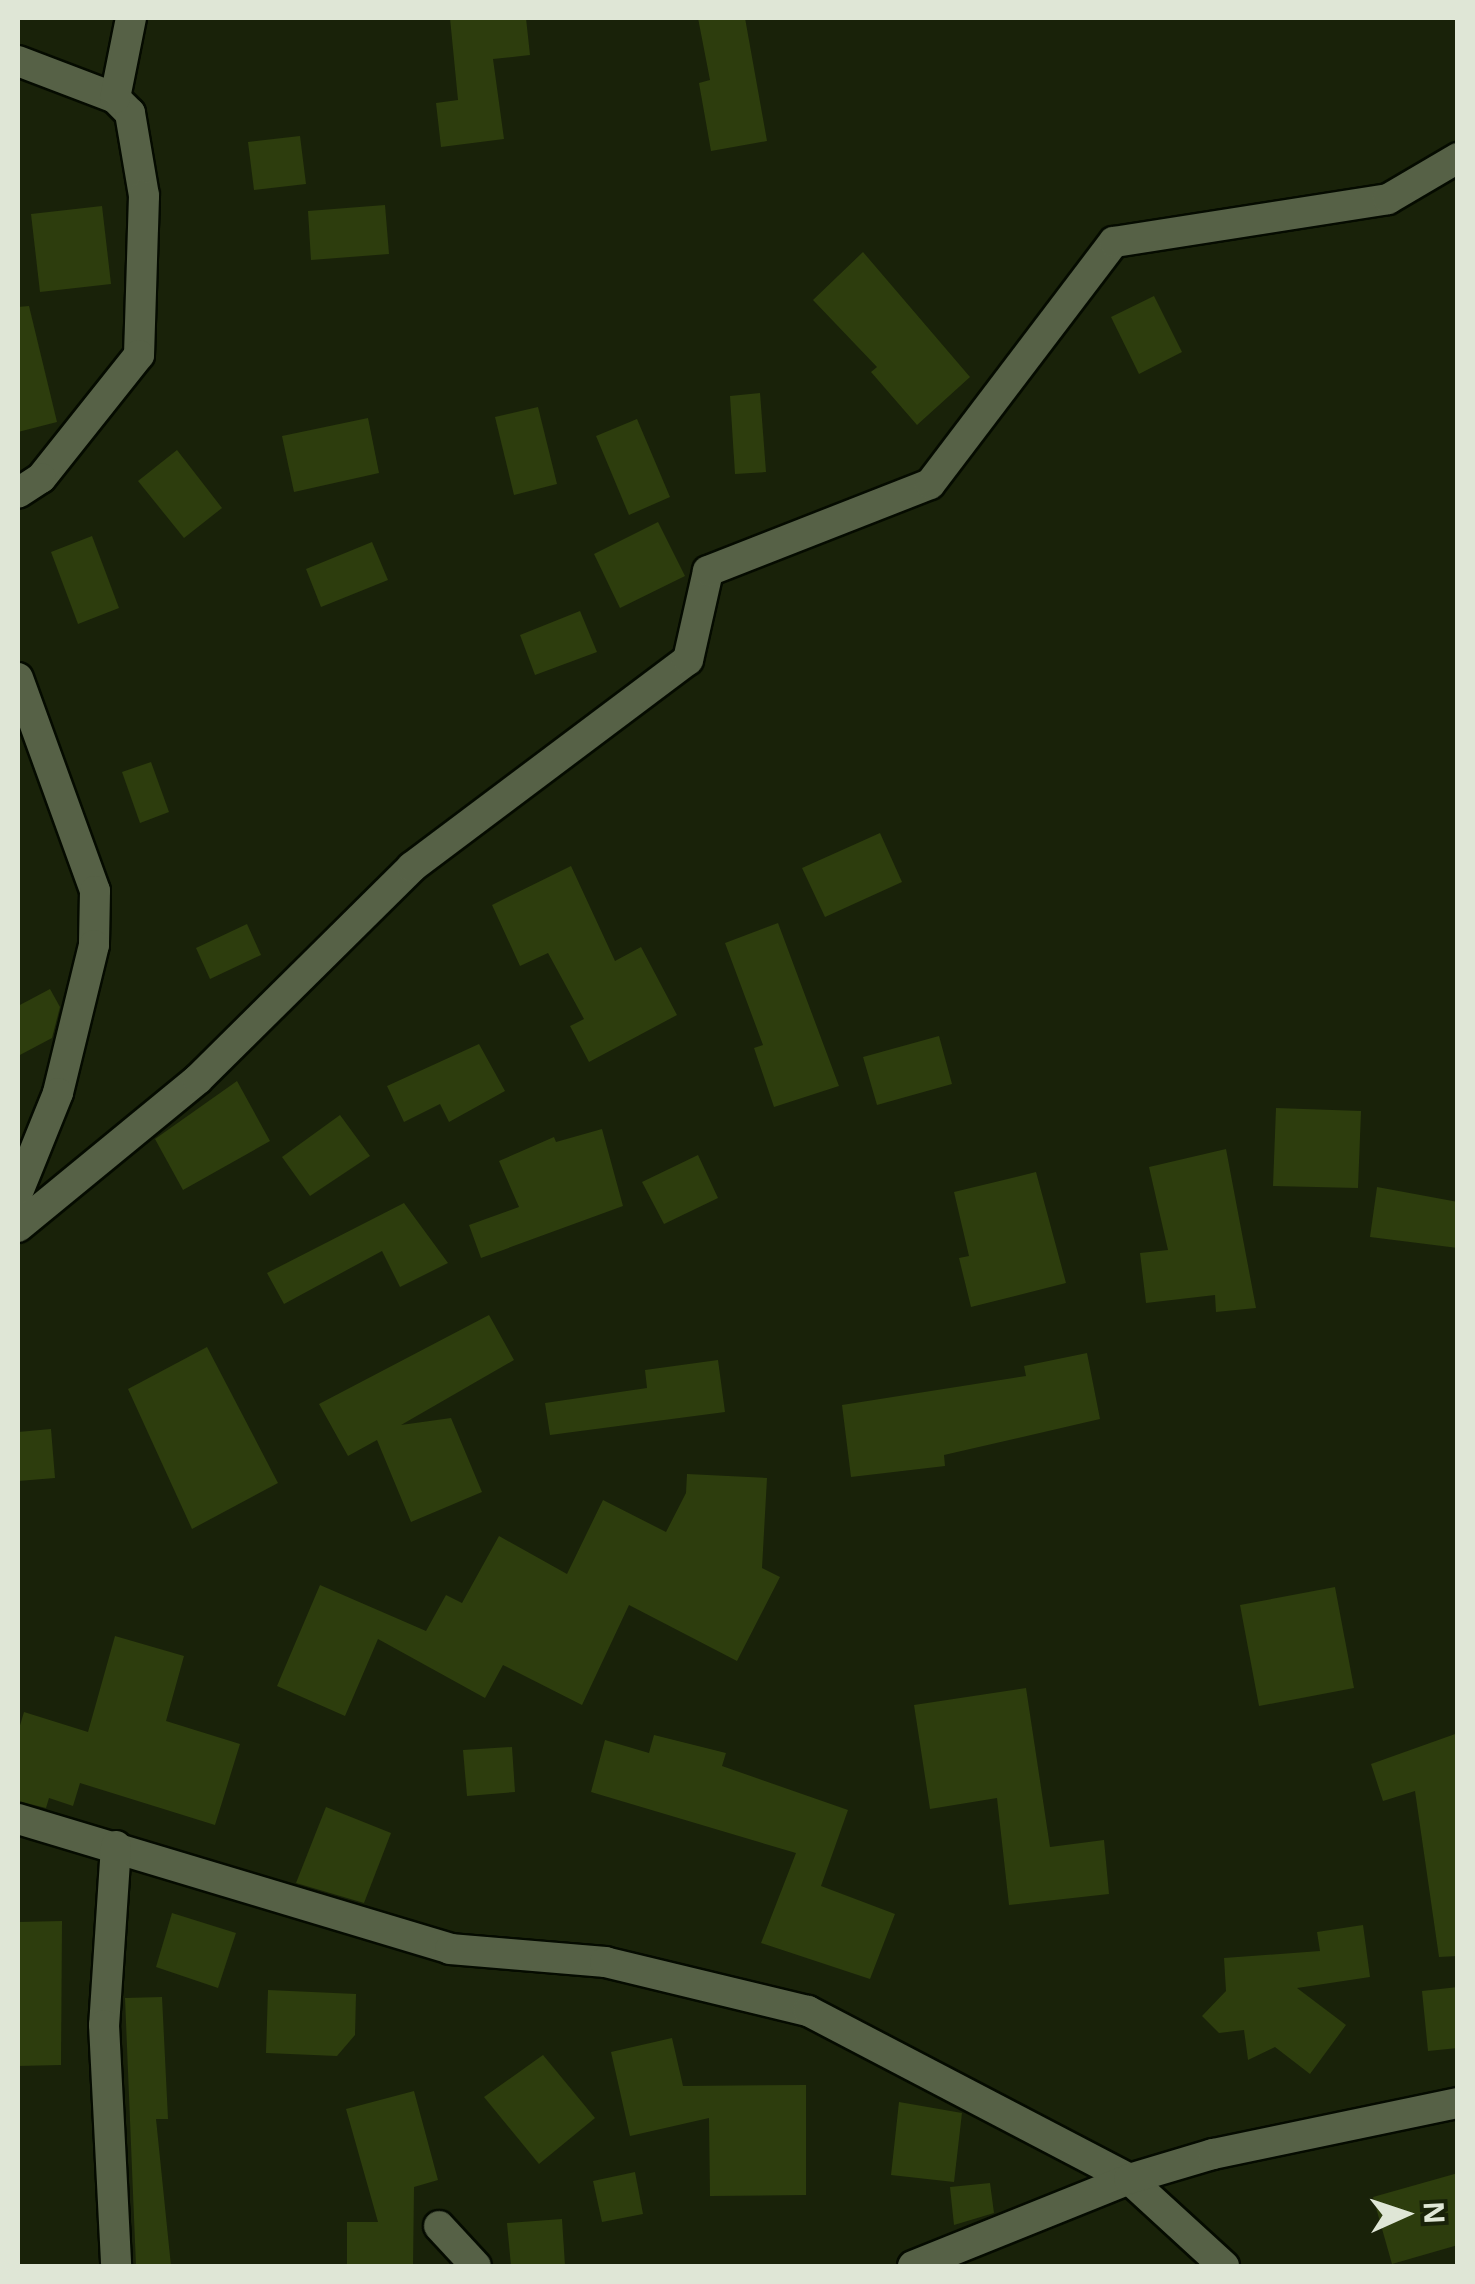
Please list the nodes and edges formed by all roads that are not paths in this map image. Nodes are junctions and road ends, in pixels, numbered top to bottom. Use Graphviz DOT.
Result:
graph roads {
  1 [pos="131,18"];
  2 [pos="18,61"];
  3 [pos="115,98"];
  4 [pos="1458,158"];
  5 [pos="18,493"];
  6 [pos="18,678"];
  7 [pos="18,1192"];
  8 [pos="18,1227"];
  9 [pos="18,1818"];
  10 [pos="116,1846"];
  11 [pos="1458,2103"];
  12 [pos="1129,2179"];
  13 [pos="439,2226"];
  14 [pos="116,2266"];
  15 [pos="476,2266"];
  16 [pos="913,2266"];
  17 [pos="1224,2266"];
  1 -- 3 [label="street"];
  2 -- 3 [label="street"];
  3 -- 5 [label="street"];
  4 -- 8 [label="street"];
  6 -- 7 [label="street"];
  9 -- 10 [label="street"];
  10 -- 12 [label="street"];
  10 -- 14 [label="street"];
  11 -- 12 [label="street"];
  12 -- 16 [label="street"];
  12 -- 17 [label="street"];
  13 -- 15 [label="street"];
}
